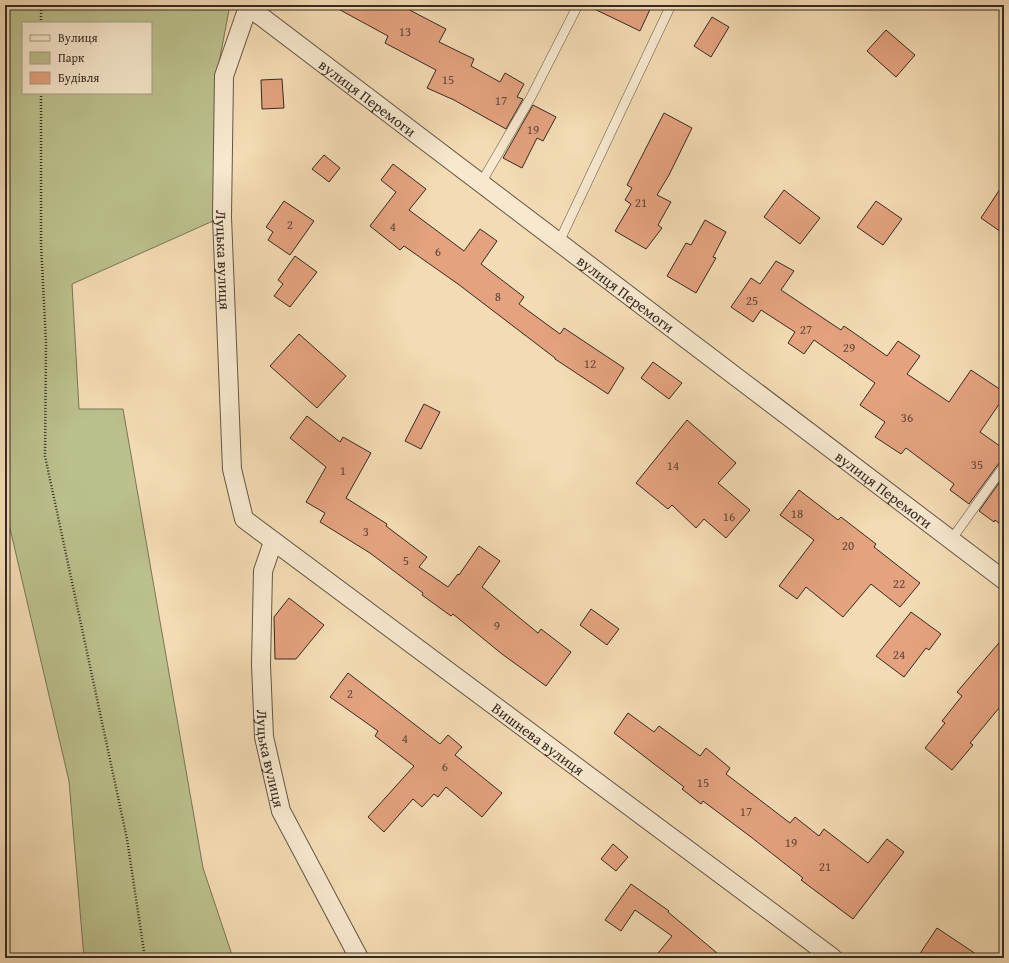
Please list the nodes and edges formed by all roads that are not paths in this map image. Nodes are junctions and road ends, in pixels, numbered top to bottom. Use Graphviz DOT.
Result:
graph roads {
  1 [pos="578,5"];
  2 [pos="671,5"];
  3 [pos="247,6"];
  4 [pos="481,182"];
  5 [pos="559,242"];
  6 [pos="1004,466"];
  7 [pos="244,519"];
  8 [pos="951,540"];
  9 [pos="273,542"];
  10 [pos="1004,580"];
  11 [pos="359,958"];
  12 [pos="833,958"];
  1 -- 4 [label="lane"];
  2 -- 5 [label="lane"];
  3 -- 4 [label="street, вулиця Перемоги"];
  3 -- 7 [label="street, Луцька вулиця"];
  4 -- 5 [label="street, вулиця Перемоги"];
  5 -- 8 [label="street, вулиця Перемоги"];
  6 -- 8 [label="lane"];
  7 -- 9 [label="street, Вишнева вулиця"];
  8 -- 10 [label="street, вулиця Перемоги"];
  9 -- 11 [label="street, Луцька вулиця"];
  9 -- 12 [label="street, Вишнева вулиця"];
}
